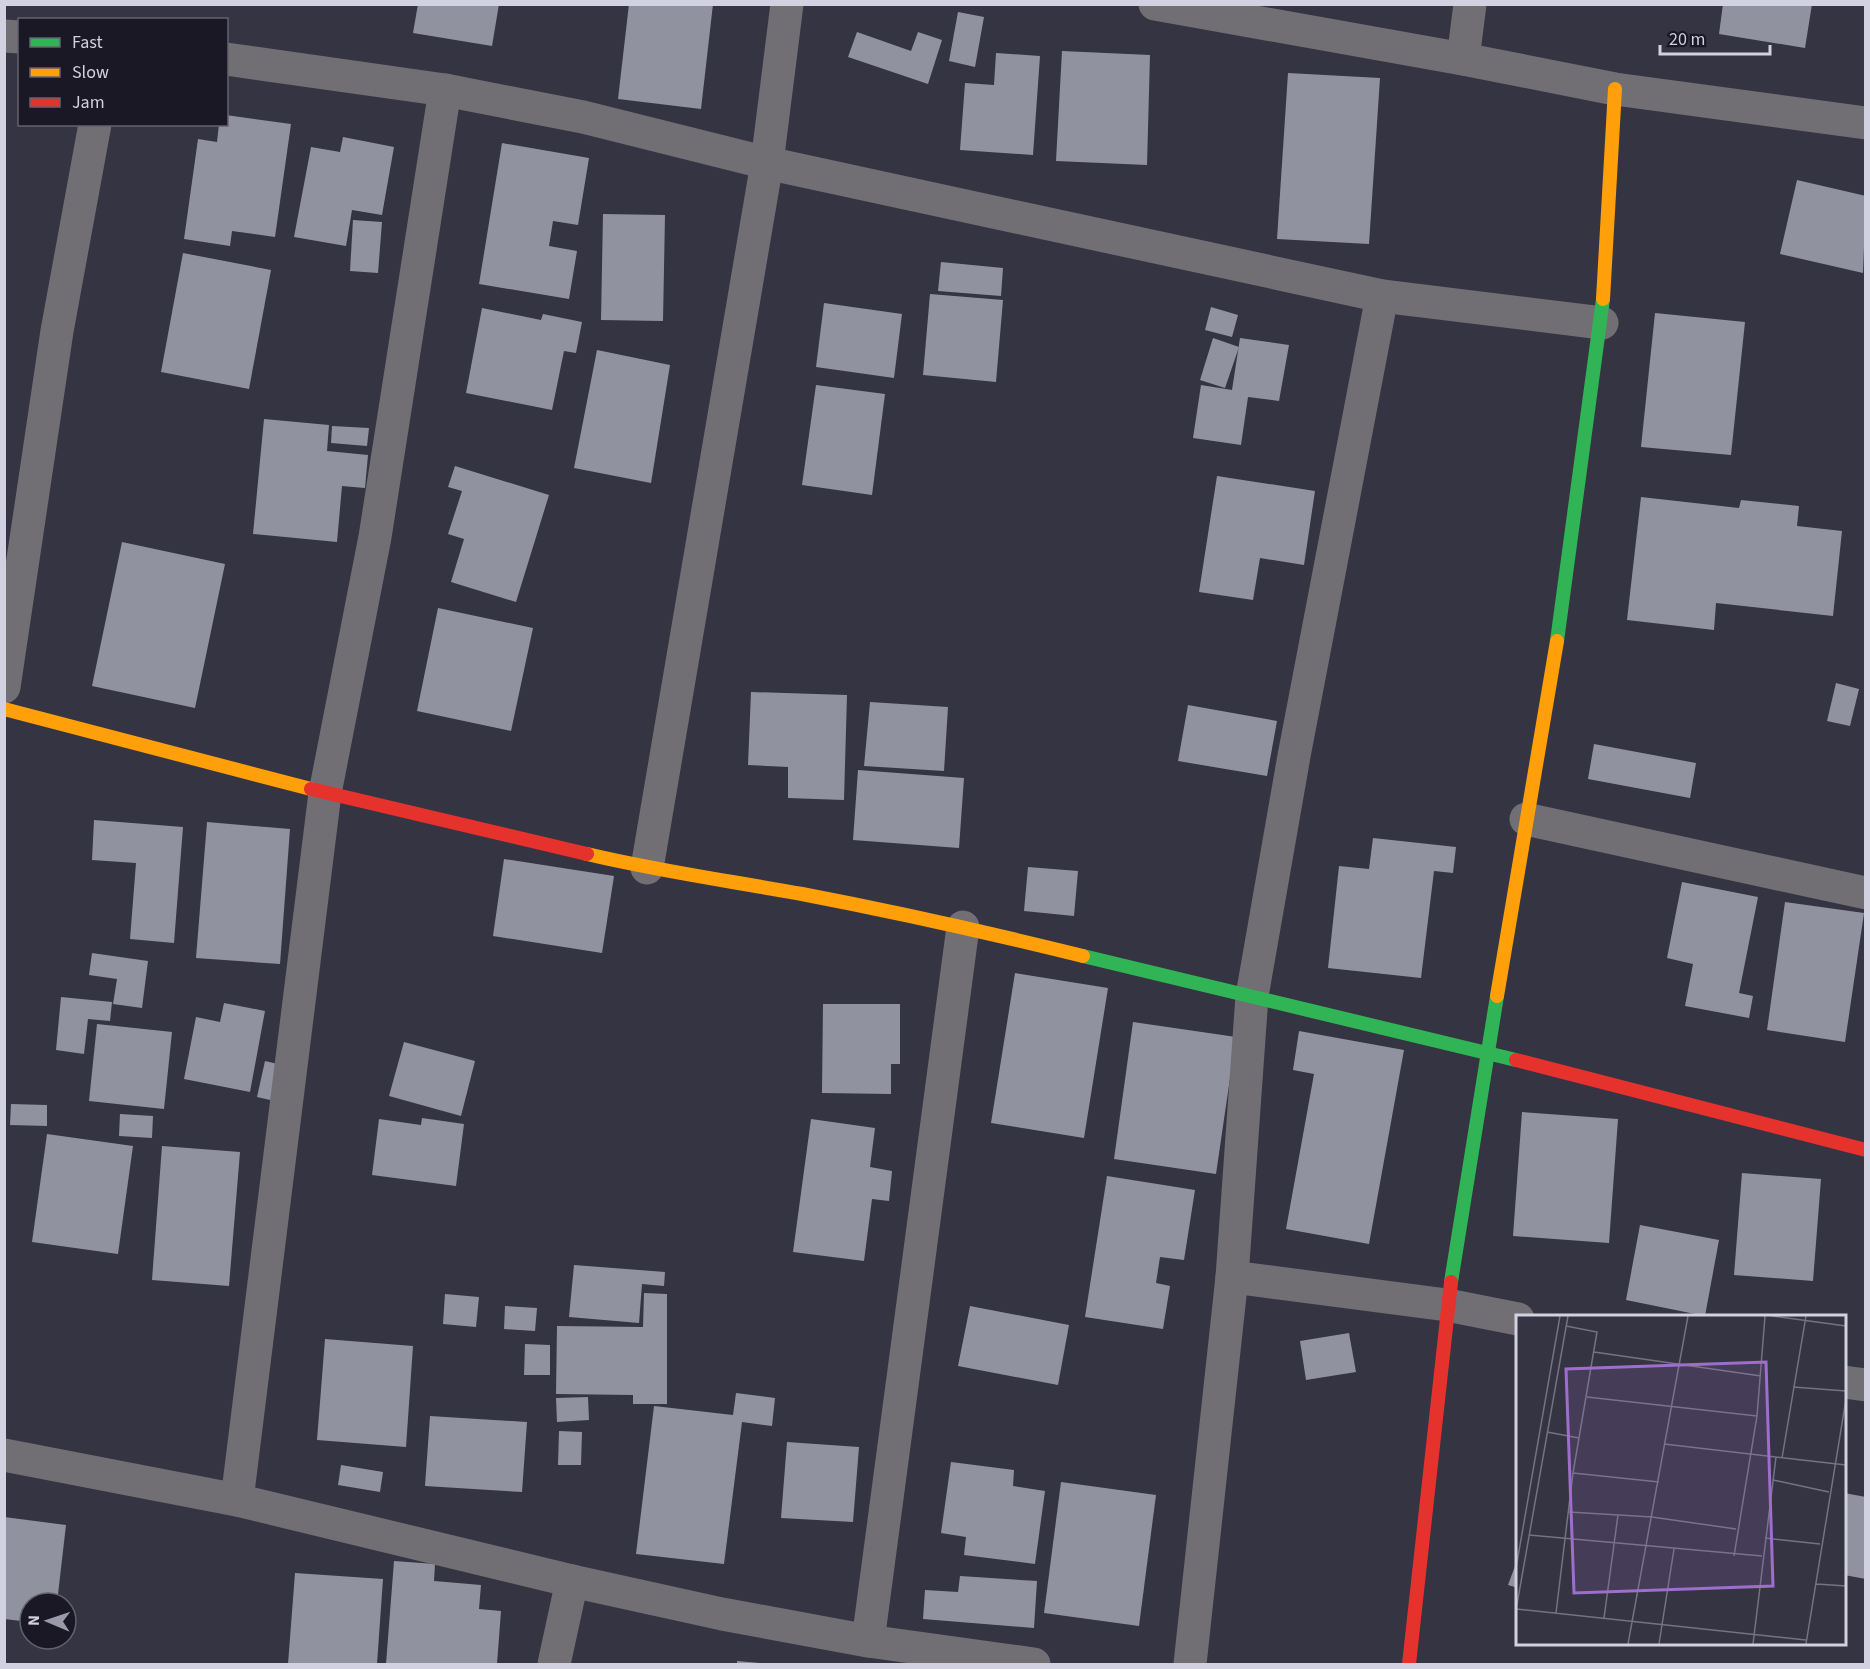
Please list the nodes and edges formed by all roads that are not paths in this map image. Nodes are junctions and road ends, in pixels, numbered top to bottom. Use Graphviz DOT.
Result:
graph roads {
  1 [pos="787,4"];
  2 [pos="1155,4"];
  3 [pos="1470,4"];
  4 [pos="228,58"];
  5 [pos="1463,59"];
  6 [pos="1615,89"];
  7 [pos="445,90"];
  8 [pos="1866,123"];
  9 [pos="96,126"];
  10 [pos="767,163"];
  11 [pos="1382,296"];
  12 [pos="1602,323"];
  13 [pos="4,687"];
  14 [pos="4,709"];
  15 [pos="325,793"];
  16 [pos="1527,819"];
  17 [pos="647,868"];
  18 [pos="1866,893"];
  19 [pos="963,927"];
  20 [pos="1252,996"];
  21 [pos="1487,1053"];
  22 [pos="1866,1150"];
  23 [pos="1232,1277"];
  24 [pos="1447,1305"];
  25 [pos="1516,1319"];
  26 [pos="1846,1382"];
  27 [pos="1866,1385"];
  28 [pos="4,1455"];
  29 [pos="237,1500"];
  30 [pos="572,1581"];
  31 [pos="868,1641"];
  32 [pos="554,1665"];
  33 [pos="1034,1665"];
  34 [pos="1190,1665"];
  35 [pos="1409,1665"];
  1 -- 10 [label="street"];
  2 -- 5 [label="street"];
  3 -- 5 [label="street"];
  4 -- 7 [label="street"];
  5 -- 6 [label="street"];
  6 -- 8 [label="street"];
  6 -- 12 [label="street"];
  7 -- 10 [label="street"];
  7 -- 15 [label="street"];
  9 -- 13 [label="street"];
  10 -- 11 [label="street"];
  10 -- 17 [label="street"];
  11 -- 12 [label="street"];
  11 -- 20 [label="street"];
  12 -- 16 [label="street"];
  14 -- 15 [label="street"];
  15 -- 17 [label="street"];
  15 -- 29 [label="street"];
  16 -- 18 [label="street"];
  16 -- 21 [label="street"];
  17 -- 19 [label="street"];
  19 -- 20 [label="street"];
  19 -- 31 [label="street"];
  20 -- 21 [label="street"];
  20 -- 23 [label="street"];
  21 -- 22 [label="street"];
  21 -- 24 [label="street"];
  23 -- 24 [label="street"];
  23 -- 34 [label="street"];
  24 -- 25 [label="street"];
  24 -- 35 [label="street"];
  26 -- 27 [label="street"];
  28 -- 29 [label="street"];
  29 -- 30 [label="street"];
  30 -- 31 [label="street"];
  30 -- 32 [label="street"];
  31 -- 33 [label="street"];
}
